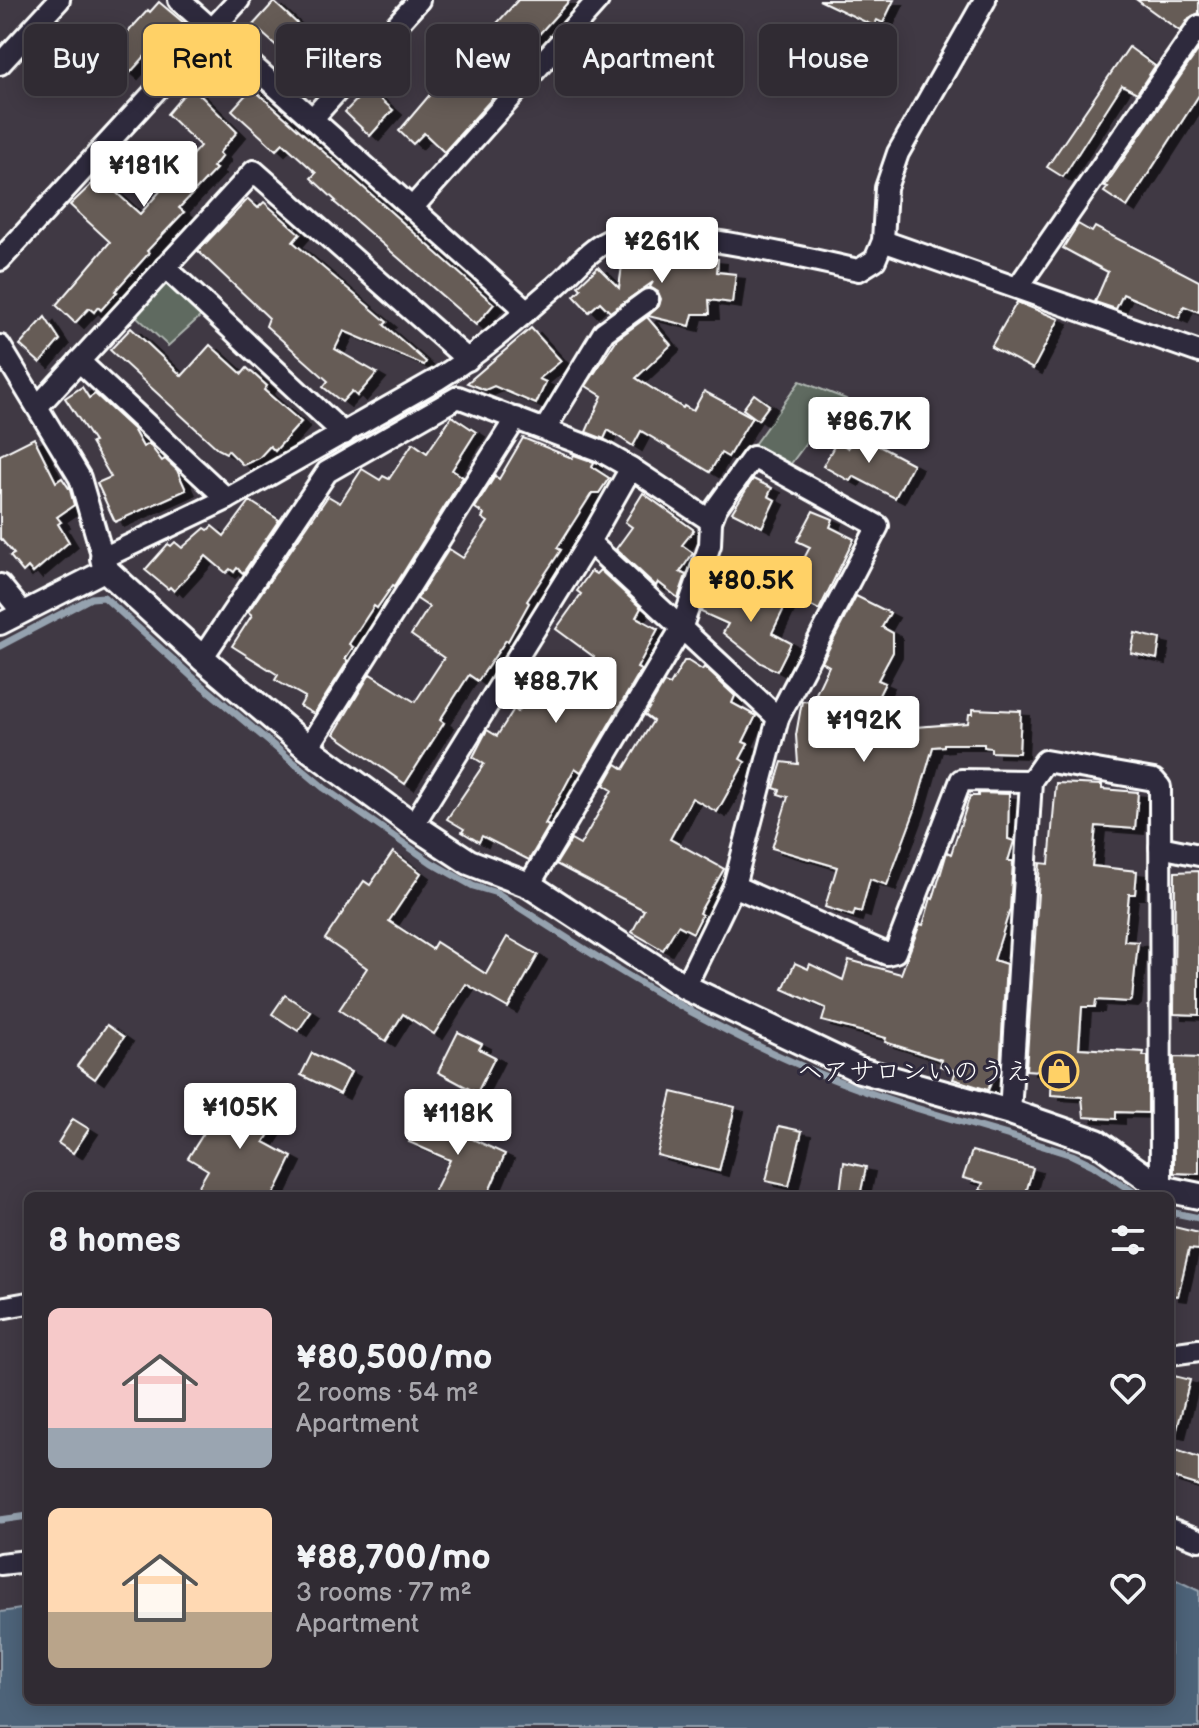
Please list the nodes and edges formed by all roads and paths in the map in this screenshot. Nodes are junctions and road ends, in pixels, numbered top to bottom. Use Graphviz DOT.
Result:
graph roads {
  1 [pos="59,0"];
  2 [pos="179,0"];
  3 [pos="239,0"];
  4 [pos="419,0"];
  5 [pos="598,0"];
  6 [pos="985,0"];
  7 [pos="205,24"];
  8 [pos="217,24"];
  9 [pos="1199,26"];
  10 [pos="0,64"];
  11 [pos="260,73"];
  12 [pos="151,96"];
  13 [pos="312,119"];
  14 [pos="412,208"];
  15 [pos="883,241"];
  16 [pos="0,260"];
  17 [pos="165,267"];
  18 [pos="1018,287"];
  19 [pos="648,300"];
  20 [pos="526,310"];
  21 [pos="0,346"];
  22 [pos="1199,352"];
  23 [pos="468,360"];
  24 [pos="79,361"];
  25 [pos="438,379"];
  26 [pos="458,397"];
  27 [pos="38,406"];
  28 [pos="516,418"];
  29 [pos="545,429"];
  30 [pos="344,434"];
  31 [pos="631,468"];
  32 [pos="227,499"];
  33 [pos="711,521"];
  34 [pos="589,542"];
  35 [pos="105,564"];
  36 [pos="0,585"];
  37 [pos="22,612"];
  38 [pos="0,624"];
  39 [pos="681,629"];
  40 [pos="202,658"];
  41 [pos="778,718"];
  42 [pos="308,748"];
  43 [pos="1031,781"];
  44 [pos="413,825"];
  45 [pos="1160,847"];
  46 [pos="1199,855"];
  47 [pos="529,885"];
  48 [pos="734,886"];
  49 [pos="685,987"];
  50 [pos="1010,1112"];
  51 [pos="1161,1188"];
  52 [pos="1199,1196"];
  53 [pos="24,1304"];
  54 [pos="0,1308"];
  55 [pos="1199,1350"];
  56 [pos="1174,1353"];
  57 [pos="1174,1531"];
  58 [pos="1199,1540"];
  59 [pos="24,1561"];
  60 [pos="0,1564"];
  1 -- 10 [label="street"];
  2 -- 7 [label="street"];
  3 -- 8 [label="street"];
  4 -- 13 [label="street"];
  5 -- 14 [label="street"];
  6 -- 15 [label="street"];
  9 -- 18 [label="street"];
  11 -- 13 [label="street"];
  12 -- 16 [label="street"];
  13 -- 14 [label="street"];
  14 -- 20 [label="street"];
  15 -- 18 [label="street"];
  15 -- 20 [label="street"];
  17 -- 23 [label="street"];
  17 -- 24 [label="street"];
  17 -- 30 [label="street"];
  18 -- 22 [label="street"];
  19 -- 29 [label="street"];
  20 -- 23 [label="street"];
  21 -- 27 [label="street"];
  23 -- 25 [label="street"];
  24 -- 27 [label="street"];
  24 -- 32 [label="street"];
  25 -- 26 [label="street"];
  25 -- 30 [label="street"];
  26 -- 28 [label="street"];
  26 -- 40 [label="street"];
  27 -- 35 [label="street"];
  28 -- 29 [label="street"];
  28 -- 42 [label="street"];
  29 -- 31 [label="street"];
  30 -- 32 [label="street"];
  31 -- 33 [label="street"];
  31 -- 34 [label="street"];
  32 -- 35 [label="street"];
  33 -- 39 [label="street"];
  33 -- 41 [label="street"];
  34 -- 39 [label="street"];
  34 -- 44 [label="street"];
  35 -- 37 [label="street"];
  35 -- 40 [label="street"];
  36 -- 37 [label="street"];
  37 -- 38 [label="street"];
  39 -- 41 [label="street"];
  39 -- 47 [label="street"];
  40 -- 42 [label="street"];
  41 -- 48 [label="street"];
  42 -- 44 [label="street"];
  43 -- 45 [label="street"];
  43 -- 48 [label="street"];
  43 -- 50 [label="street"];
  44 -- 47 [label="street"];
  45 -- 46 [label="street"];
  45 -- 51 [label="street"];
  47 -- 49 [label="street"];
  48 -- 49 [label="street"];
  49 -- 50 [label="street"];
  50 -- 51 [label="street"];
  51 -- 52 [label="street"];
  53 -- 54 [label="street"];
  55 -- 56 [label="street"];
  57 -- 58 [label="street"];
  59 -- 60 [label="street"];
}
